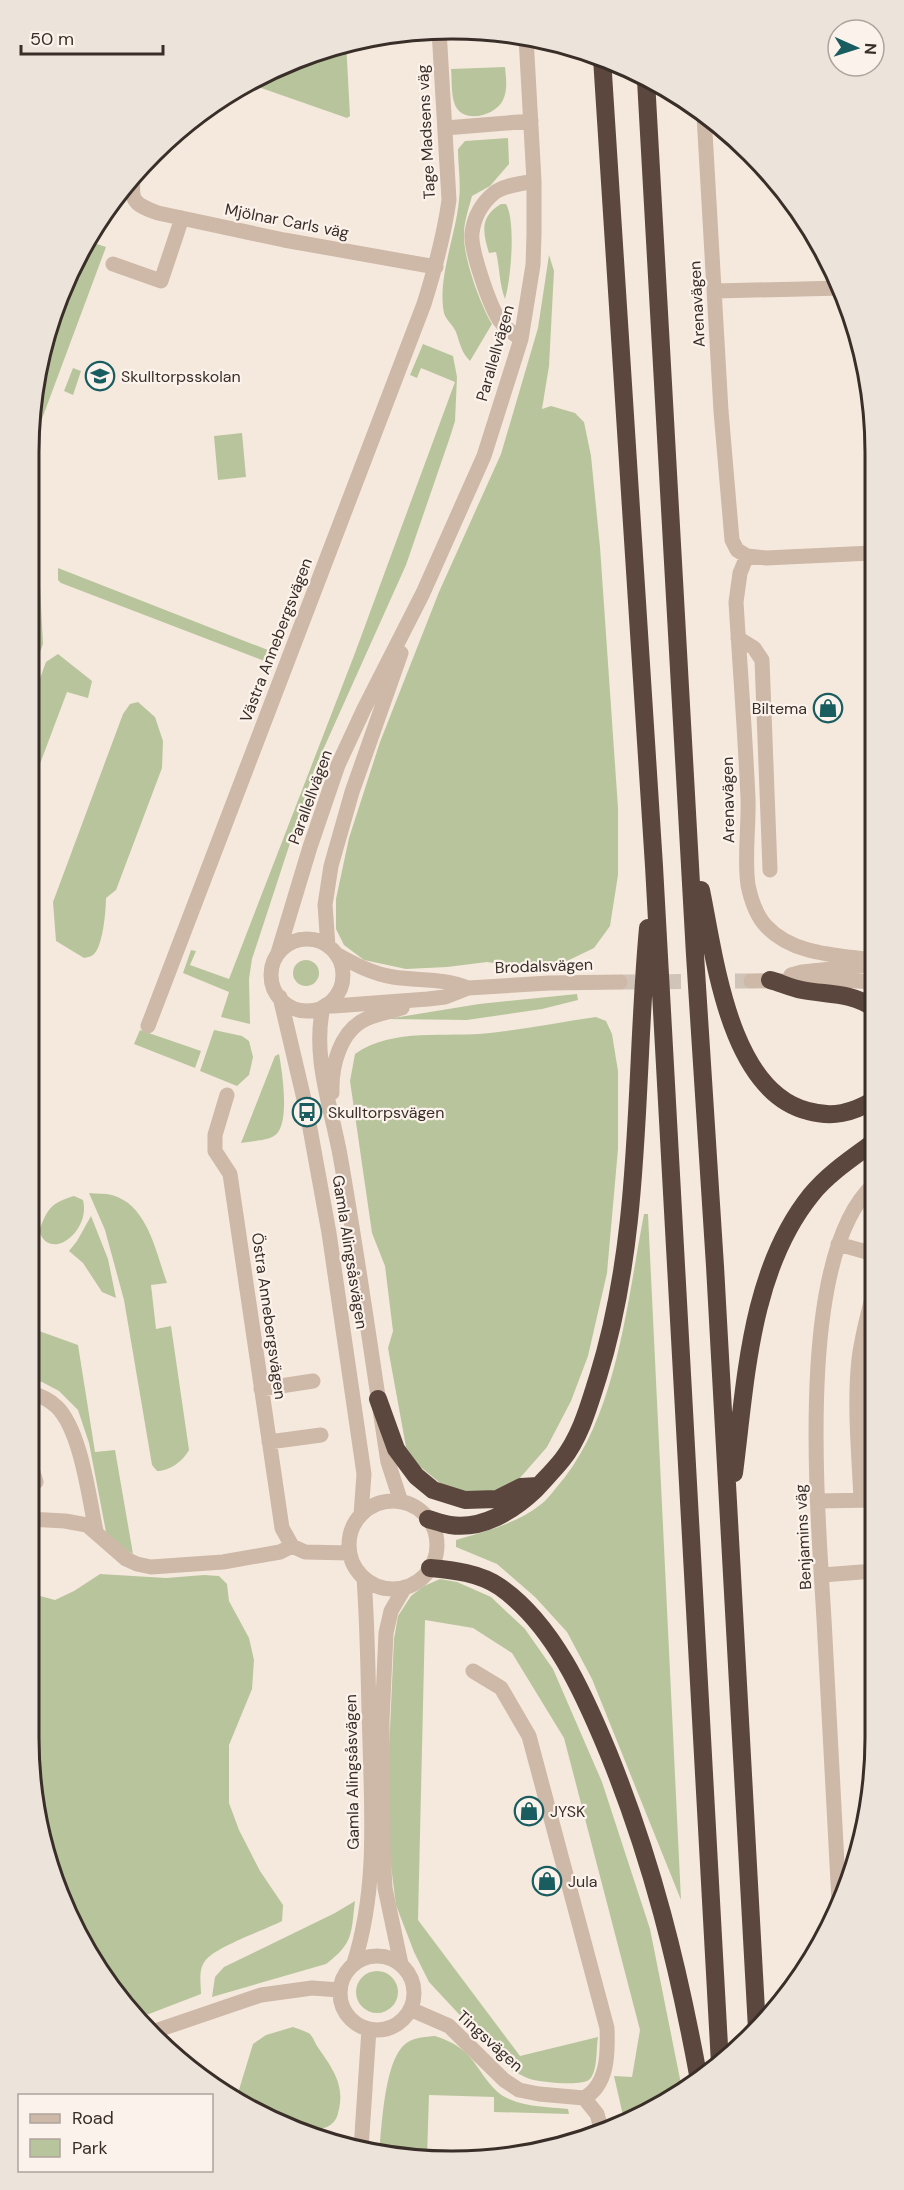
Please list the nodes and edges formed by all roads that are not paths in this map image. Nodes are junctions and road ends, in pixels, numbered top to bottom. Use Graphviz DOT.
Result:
graph roads {
  1 [pos="440,39"];
  2 [pos="527,46"];
  3 [pos="603,67"];
  4 [pos="646,88"];
  5 [pos="531,121"];
  6 [pos="705,125"];
  7 [pos="445,128"];
  8 [pos="534,181"];
  9 [pos="132,191"];
  10 [pos="182,218"];
  11 [pos="113,264"];
  12 [pos="436,267"];
  13 [pos="831,288"];
  14 [pos="715,291"];
  15 [pos="521,339"];
  16 [pos="865,553"];
  17 [pos="747,556"];
  18 [pos="423,594"];
  19 [pos="738,638"];
  20 [pos="688,832"];
  21 [pos="654,866"];
  22 [pos="770,870"];
  23 [pos="332,950"];
  24 [pos="278,954"];
  25 [pos="865,959"];
  26 [pos="865,966"];
  27 [pos="770,980"];
  28 [pos="865,980"];
  29 [pos="751,981"];
  30 [pos="620,982"];
  31 [pos="468,988"];
  32 [pos="280,997"];
  33 [pos="428,999"];
  34 [pos="865,1002"];
  35 [pos="324,1006"];
  36 [pos="148,1026"];
  37 [pos="227,1095"];
  38 [pos="865,1104"];
  39 [pos="334,1130"];
  40 [pos="865,1149"];
  41 [pos="865,1194"];
  42 [pos="838,1244"];
  43 [pos="865,1252"];
  44 [pos="865,1328"];
  45 [pos="313,1381"];
  46 [pos="261,1389"];
  47 [pos="39,1397"];
  48 [pos="378,1399"];
  49 [pos="321,1435"];
  50 [pos="269,1442"];
  51 [pos="865,1474"];
  52 [pos="538,1486"];
  53 [pos="865,1500"];
  54 [pos="401,1502"];
  55 [pos="818,1502"];
  56 [pos="361,1515"];
  57 [pos="428,1519"];
  58 [pos="728,1519"];
  59 [pos="39,1521"];
  60 [pos="96,1531"];
  61 [pos="292,1546"];
  62 [pos="350,1553"];
  63 [pos="430,1568"];
  64 [pos="865,1572"];
  65 [pos="822,1575"];
  66 [pos="364,1578"];
  67 [pos="405,1587"];
  68 [pos="473,1671"];
  69 [pos="838,1885"];
  70 [pos="354,1963"];
  71 [pos="401,1964"];
  72 [pos="340,1990"];
  73 [pos="410,2009"];
  74 [pos="756,2017"];
  75 [pos="159,2029"];
  76 [pos="369,2029"];
  77 [pos="719,2053"];
  78 [pos="697,2070"];
  79 [pos="584,2098"];
  80 [pos="600,2123"];
  81 [pos="362,2141"];
  1 -- 7 [label="street, Tage Madsens väg"];
  2 -- 5 [label="street, Parallellvägen"];
  3 -- 21 [label="highway"];
  4 -- 20 [label="highway"];
  5 -- 7 [label="street"];
  5 -- 8 [label="street, Parallellvägen"];
  6 -- 14 [label="street, Arenavägen"];
  7 -- 12 [label="street, Tage Madsens väg"];
  8 -- 15 [label="street, Parallellvägen"];
  8 -- 15 [label="street"];
  9 -- 10 [label="street, Mjölnar Carls väg"];
  10 -- 11 [label="street"];
  10 -- 12 [label="street, Mjölnar Carls väg"];
  12 -- 36 [label="street, Västra Annebergsvägen"];
  13 -- 14 [label="street"];
  14 -- 17 [label="street, Arenavägen"];
  15 -- 18 [label="street, Parallellvägen"];
  16 -- 17 [label="street"];
  17 -- 19 [label="street, Arenavägen"];
  18 -- 23 [label="street, Parallellvägen"];
  18 -- 24 [label="street, Parallellvägen"];
  19 -- 22 [label="street"];
  19 -- 25 [label="street, Arenavägen"];
  20 -- 38 [label="highway"];
  20 -- 58 [label="highway"];
  21 -- 52 [label="highway"];
  21 -- 77 [label="highway"];
  23 -- 24 [label="street"];
  23 -- 31 [label="street, Brodalsvägen"];
  23 -- 35 [label="street"];
  24 -- 32 [label="street"];
  26 -- 27 [label="street"];
  27 -- 28 [label="street"];
  27 -- 29 [label="street"];
  27 -- 34 [label="highway"];
  30 -- 31 [label="street, Brodalsvägen"];
  31 -- 33 [label="street, Brodalsvägen"];
  32 -- 35 [label="street"];
  32 -- 56 [label="street, Gamla Alingsåsvägen"];
  33 -- 35 [label="street, Brodalsvägen"];
  33 -- 39 [label="street, Brodalsvägen"];
  35 -- 39 [label="street, Gamla Alingsåsvägen"];
  37 -- 46 [label="street, Östra Annebergsvägen"];
  39 -- 48 [label="street, Gamla Alingsåsvägen"];
  40 -- 58 [label="highway"];
  41 -- 42 [label="street, Benjamins väg"];
  42 -- 43 [label="street"];
  42 -- 55 [label="street, Benjamins väg"];
  44 -- 51 [label="street"];
  45 -- 46 [label="street"];
  46 -- 50 [label="street, Östra Annebergsvägen"];
  47 -- 60 [label="street"];
  48 -- 52 [label="highway"];
  48 -- 54 [label="street, Gamla Alingsåsvägen"];
  49 -- 50 [label="street"];
  50 -- 61 [label="street, Östra Annebergsvägen"];
  52 -- 57 [label="highway"];
  53 -- 55 [label="street"];
  54 -- 56 [label="street"];
  54 -- 57 [label="street"];
  55 -- 65 [label="street, Benjamins väg"];
  56 -- 62 [label="street"];
  57 -- 63 [label="street"];
  58 -- 74 [label="highway"];
  59 -- 60 [label="street"];
  60 -- 61 [label="street"];
  61 -- 62 [label="street"];
  62 -- 66 [label="street"];
  63 -- 67 [label="street"];
  63 -- 78 [label="highway"];
  64 -- 65 [label="street"];
  65 -- 69 [label="street, Benjamins väg"];
  66 -- 67 [label="street"];
  66 -- 70 [label="street, Gamla Alingsåsvägen"];
  67 -- 71 [label="street, Gamla Alingsåsvägen"];
  68 -- 79 [label="street"];
  70 -- 71 [label="street"];
  70 -- 72 [label="street"];
  71 -- 73 [label="street"];
  72 -- 75 [label="street"];
  72 -- 76 [label="street"];
  73 -- 76 [label="street"];
  73 -- 79 [label="street, Tingsvägen"];
  76 -- 81 [label="street"];
  79 -- 80 [label="street"];
}
